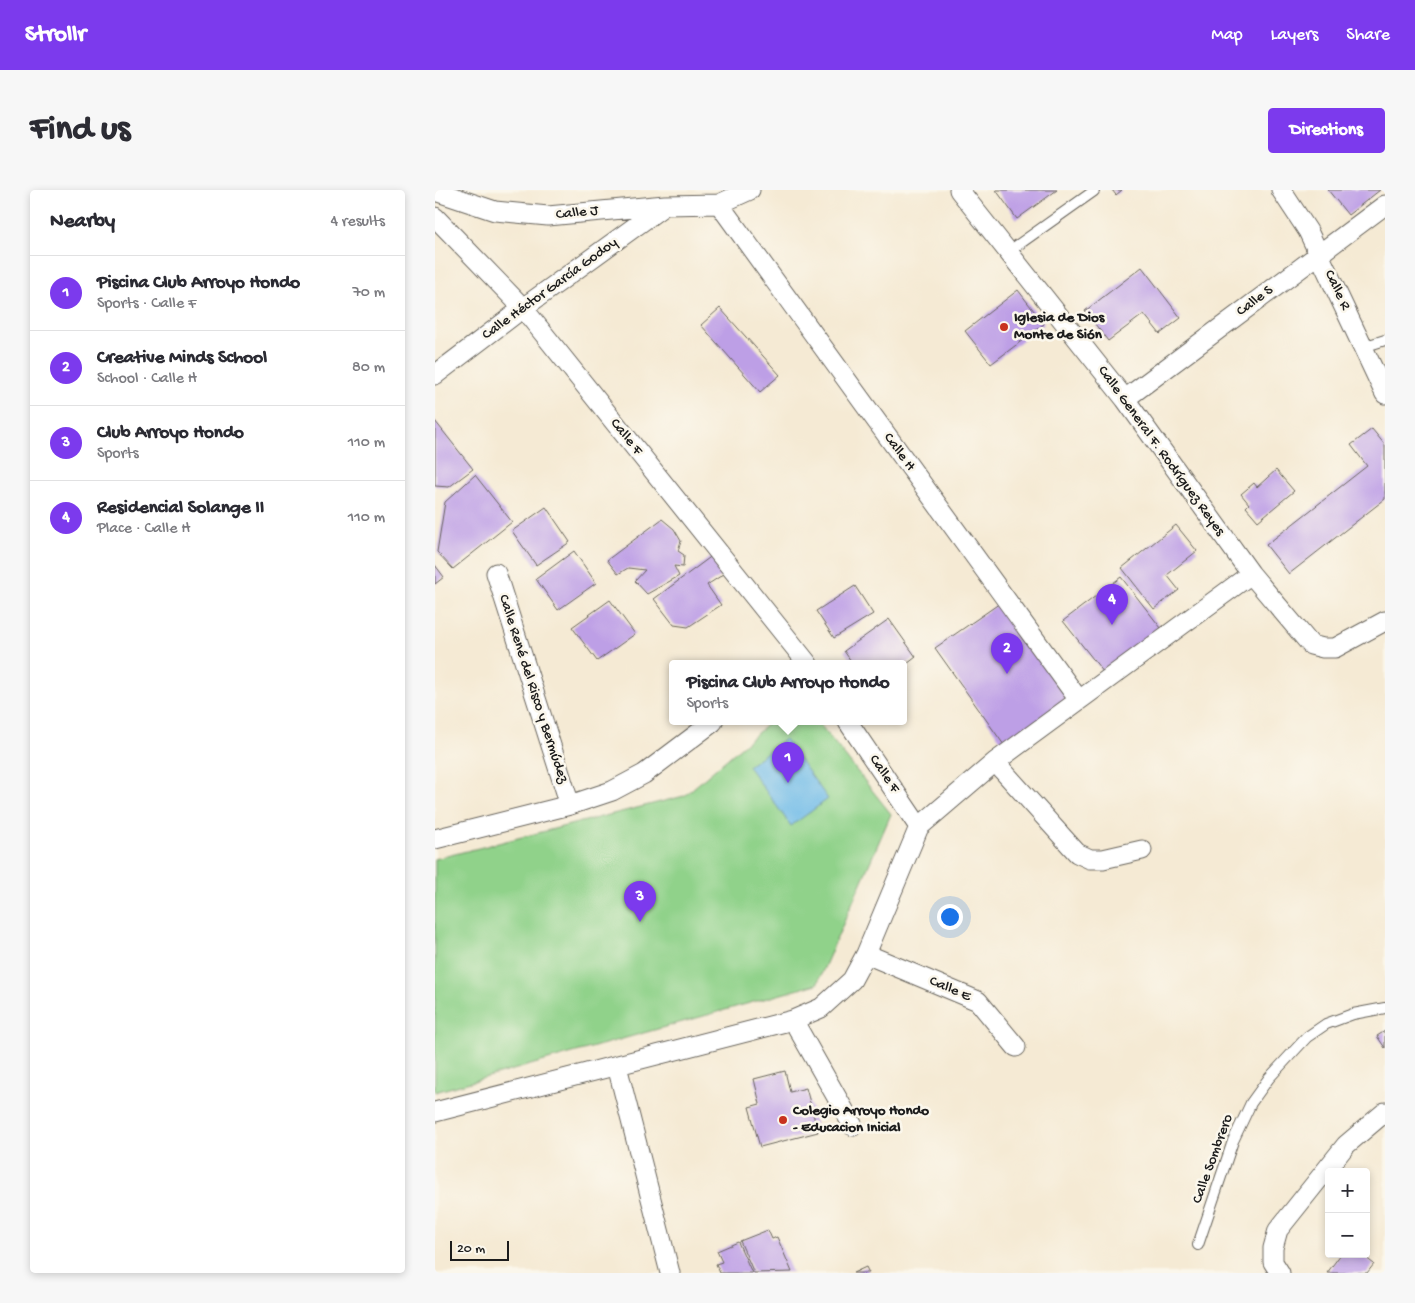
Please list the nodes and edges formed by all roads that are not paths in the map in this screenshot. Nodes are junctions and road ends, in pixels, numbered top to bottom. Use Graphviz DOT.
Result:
graph roads {
  1 [pos="750,190"];
  2 [pos="959,190"];
  3 [pos="1281,190"];
  4 [pos="435,191"];
  5 [pos="1094,191"];
  6 [pos="719,204"];
  7 [pos="665,205"];
  8 [pos="1385,205"];
  9 [pos="435,217"];
  10 [pos="1008,252"];
  11 [pos="1319,253"];
  12 [pos="523,308"];
  13 [pos="1385,340"];
  14 [pos="1363,347"];
  15 [pos="435,375"];
  16 [pos="1385,394"];
  17 [pos="1125,399"];
  18 [pos="496,573"];
  19 [pos="1251,574"];
  20 [pos="1385,621"];
  21 [pos="800,660"];
  22 [pos="1079,700"];
  23 [pos="709,725"];
  24 [pos="850,725"];
  25 [pos="995,762"];
  26 [pos="570,805"];
  27 [pos="919,827"];
  28 [pos="435,839"];
  29 [pos="1142,850"];
  30 [pos="866,954"];
  31 [pos="1385,1008"];
  32 [pos="793,1020"];
  33 [pos="1017,1047"];
  34 [pos="617,1066"];
  35 [pos="435,1112"];
  36 [pos="1385,1112"];
  37 [pos="853,1126"];
  38 [pos="1199,1245"];
  39 [pos="670,1273"];
  40 [pos="1280,1273"];
  1 -- 6 [label="street, Calle J"];
  2 -- 10 [label="street, Calle General F. Rodríguez Reyes"];
  3 -- 11 [label="street, Calle R"];
  4 -- 7 [label="street, Calle J"];
  5 -- 10 [label="lane"];
  6 -- 7 [label="street, Calle J"];
  6 -- 22 [label="street, Calle H"];
  7 -- 12 [label="street, Calle Héctor García Godoy"];
  8 -- 11 [label="street, Calle S"];
  9 -- 12 [label="street, Calle F"];
  10 -- 17 [label="street, Calle General F. Rodríguez Reyes"];
  11 -- 14 [label="street, Calle R"];
  11 -- 17 [label="street, Calle S"];
  12 -- 15 [label="street, Calle Héctor García Godoy"];
  12 -- 21 [label="street, Calle F"];
  13 -- 14 [label="lane"];
  14 -- 16 [label="street, Calle R"];
  17 -- 19 [label="street, Calle General F. Rodríguez Reyes"];
  18 -- 26 [label="street, Calle René del Risco y Bermúdez"];
  19 -- 20 [label="street, Calle General F. Rodríguez Reyes"];
  19 -- 22 [label="street"];
  22 -- 25 [label="street"];
  23 -- 26 [label="street"];
  24 -- 27 [label="street, Calle F"];
  25 -- 27 [label="street"];
  25 -- 29 [label="street"];
  26 -- 28 [label="street"];
  27 -- 30 [label="street"];
  30 -- 32 [label="street"];
  30 -- 33 [label="street, Calle E"];
  31 -- 38 [label="lane, Calle Sombrero"];
  32 -- 34 [label="street"];
  32 -- 37 [label="street"];
  34 -- 35 [label="street"];
  34 -- 39 [label="street"];
  36 -- 40 [label="street"];
}
